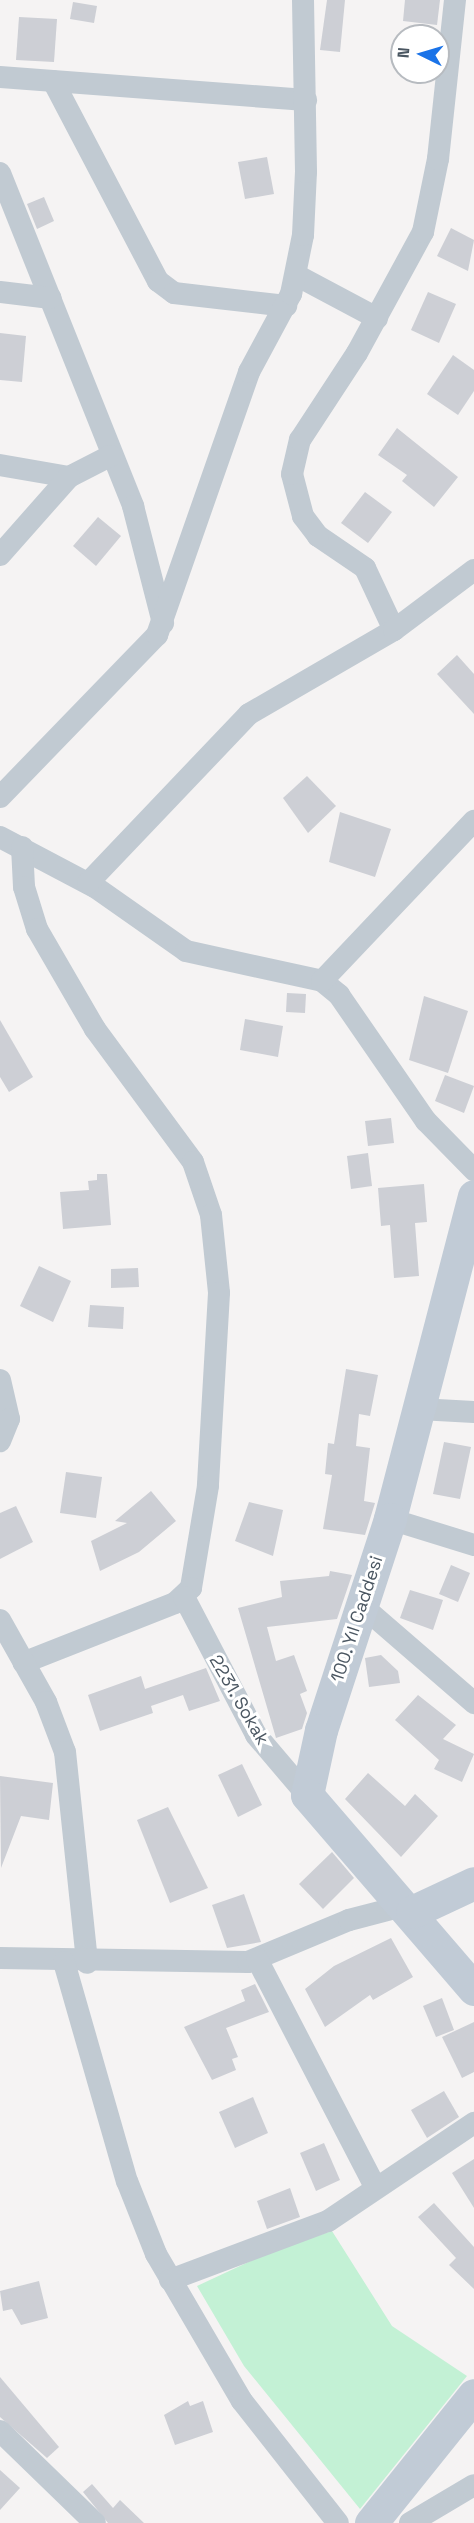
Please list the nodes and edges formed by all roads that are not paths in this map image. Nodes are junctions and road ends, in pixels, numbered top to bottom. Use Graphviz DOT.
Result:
graph roads {
  1 [pos="303,0"];
  2 [pos="455,0"];
  3 [pos="0,77"];
  4 [pos="53,81"];
  5 [pos="306,100"];
  6 [pos="0,173"];
  7 [pos="296,275"];
  8 [pos="0,292"];
  9 [pos="51,298"];
  10 [pos="286,306"];
  11 [pos="377,318"];
  12 [pos="110,456"];
  13 [pos="0,465"];
  14 [pos="69,477"];
  15 [pos="0,555"];
  16 [pos="474,570"];
  17 [pos="163,623"];
  18 [pos="394,630"];
  19 [pos="0,797"];
  20 [pos="474,820"];
  21 [pos="0,837"];
  22 [pos="22,847"];
  23 [pos="88,883"];
  24 [pos="322,981"];
  25 [pos="474,1170"];
  26 [pos="474,1196"];
  27 [pos="0,1380"];
  28 [pos="419,1409"];
  29 [pos="474,1412"];
  30 [pos="0,1441"];
  31 [pos="390,1519"];
  32 [pos="474,1545"];
  33 [pos="184,1597"];
  34 [pos="361,1605"];
  35 [pos="0,1620"];
  36 [pos="23,1663"];
  37 [pos="474,1703"];
  38 [pos="307,1795"];
  39 [pos="474,1883"];
  40 [pos="409,1908"];
  41 [pos="0,1958"];
  42 [pos="257,1959"];
  43 [pos="64,1962"];
  44 [pos="87,1963"];
  45 [pos="474,1989"];
  46 [pos="474,2123"];
  47 [pos="375,2187"];
  48 [pos="170,2280"];
  49 [pos="474,2395"];
  50 [pos="0,2432"];
  51 [pos="474,2485"];
  52 [pos="95,2523"];
  53 [pos="338,2523"];
  54 [pos="371,2523"];
  55 [pos="410,2523"];
  1 -- 5 [label="street"];
  2 -- 11 [label="street"];
  3 -- 4 [label="street"];
  4 -- 5 [label="street"];
  4 -- 10 [label="street"];
  5 -- 7 [label="street"];
  6 -- 9 [label="street"];
  7 -- 10 [label="street"];
  7 -- 11 [label="street"];
  8 -- 9 [label="street"];
  9 -- 12 [label="street"];
  10 -- 17 [label="street"];
  11 -- 18 [label="street"];
  12 -- 14 [label="street"];
  12 -- 17 [label="street"];
  13 -- 14 [label="street"];
  14 -- 15 [label="street"];
  16 -- 18 [label="street"];
  17 -- 19 [label="street"];
  18 -- 23 [label="street"];
  20 -- 24 [label="street"];
  21 -- 22 [label="street"];
  22 -- 23 [label="street"];
  22 -- 33 [label="street"];
  23 -- 24 [label="street"];
  24 -- 25 [label="street"];
  26 -- 28 [label="street, 100. Yıl Caddesi"];
  27 -- 30 [label="street"];
  28 -- 29 [label="street"];
  28 -- 31 [label="street, 100. Yıl Caddesi"];
  31 -- 32 [label="street"];
  31 -- 34 [label="street, 100. Yıl Caddesi"];
  33 -- 36 [label="street"];
  33 -- 38 [label="street, 2231. Sokak"];
  34 -- 37 [label="street"];
  34 -- 38 [label="street, 100. Yıl Caddesi"];
  35 -- 36 [label="street"];
  36 -- 44 [label="street"];
  38 -- 40 [label="street"];
  39 -- 40 [label="street"];
  40 -- 42 [label="street"];
  40 -- 45 [label="street"];
  41 -- 43 [label="street"];
  42 -- 44 [label="street"];
  42 -- 47 [label="street"];
  43 -- 44 [label="street"];
  43 -- 48 [label="street"];
  46 -- 47 [label="street"];
  47 -- 48 [label="street"];
  48 -- 53 [label="street"];
  49 -- 54 [label="street"];
  50 -- 52 [label="street"];
  51 -- 55 [label="street"];
}
